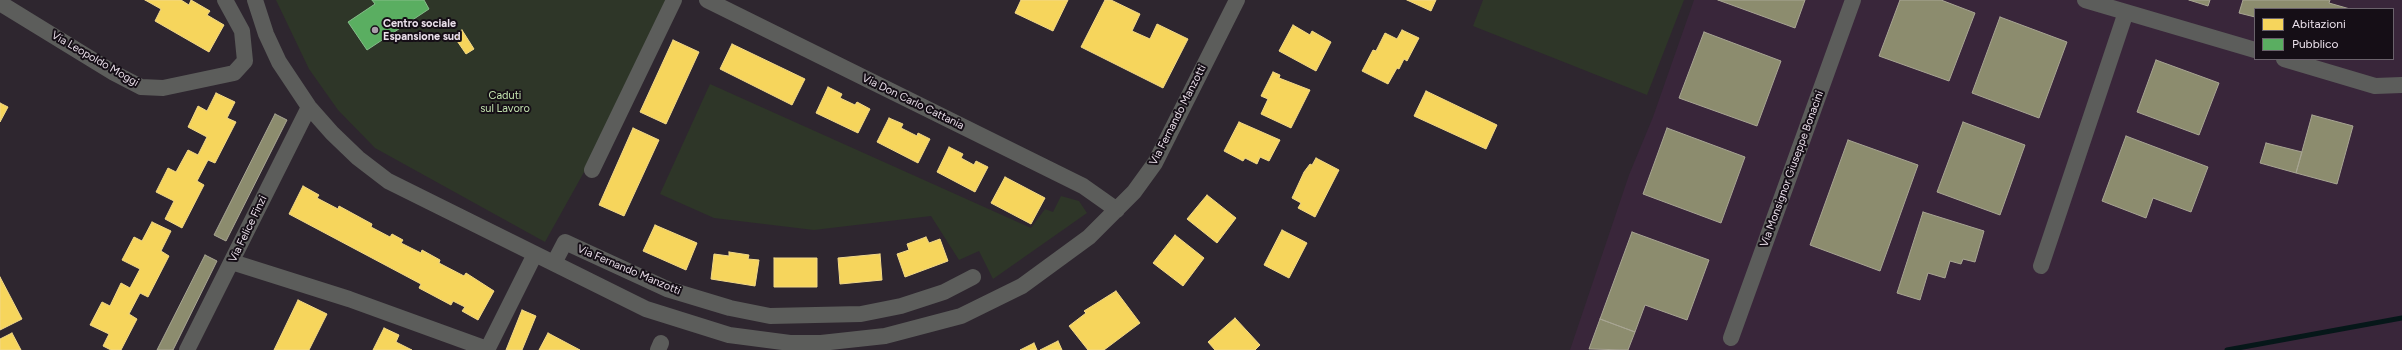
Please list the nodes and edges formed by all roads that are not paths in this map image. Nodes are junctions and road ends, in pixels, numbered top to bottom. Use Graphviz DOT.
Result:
graph roads {
  1 [pos="225,0"];
  2 [pos="255,0"];
  3 [pos="674,0"];
  4 [pos="707,0"];
  5 [pos="1237,0"];
  6 [pos="1853,0"];
  7 [pos="2085,0"];
  8 [pos="0,3"];
  9 [pos="2126,12"];
  10 [pos="2254,50"];
  11 [pos="2287,60"];
  12 [pos="2402,85"];
  13 [pos="309,106"];
  14 [pos="592,170"];
  15 [pos="1117,210"];
  16 [pos="535,254"];
  17 [pos="232,262"];
  18 [pos="554,263"];
  19 [pos="2041,266"];
  20 [pos="973,277"];
  21 [pos="1732,338"];
  22 [pos="487,349"];
  23 [pos="187,350"];
  1 -- 8 [label="street, Via Leopoldo Moggi"];
  2 -- 13 [label="street, Via Fernando Manzotti"];
  3 -- 14 [label="street"];
  4 -- 15 [label="street, Via Don Carlo Cattania"];
  5 -- 15 [label="street, Via Fernando Manzotti"];
  6 -- 21 [label="street, Via Monsignor Giuseppe Bonacini"];
  7 -- 9 [label="street"];
  9 -- 10 [label="street"];
  9 -- 19 [label="street"];
  11 -- 12 [label="street"];
  13 -- 16 [label="street, Via Fernando Manzotti"];
  13 -- 17 [label="street, Via Felice Finzi"];
  15 -- 18 [label="street, Via Fernando Manzotti"];
  16 -- 18 [label="street, Via Fernando Manzotti"];
  16 -- 22 [label="street"];
  17 -- 22 [label="street"];
  17 -- 23 [label="street, Via Felice Finzi"];
  18 -- 20 [label="street, Via Fernando Manzotti"];
}
